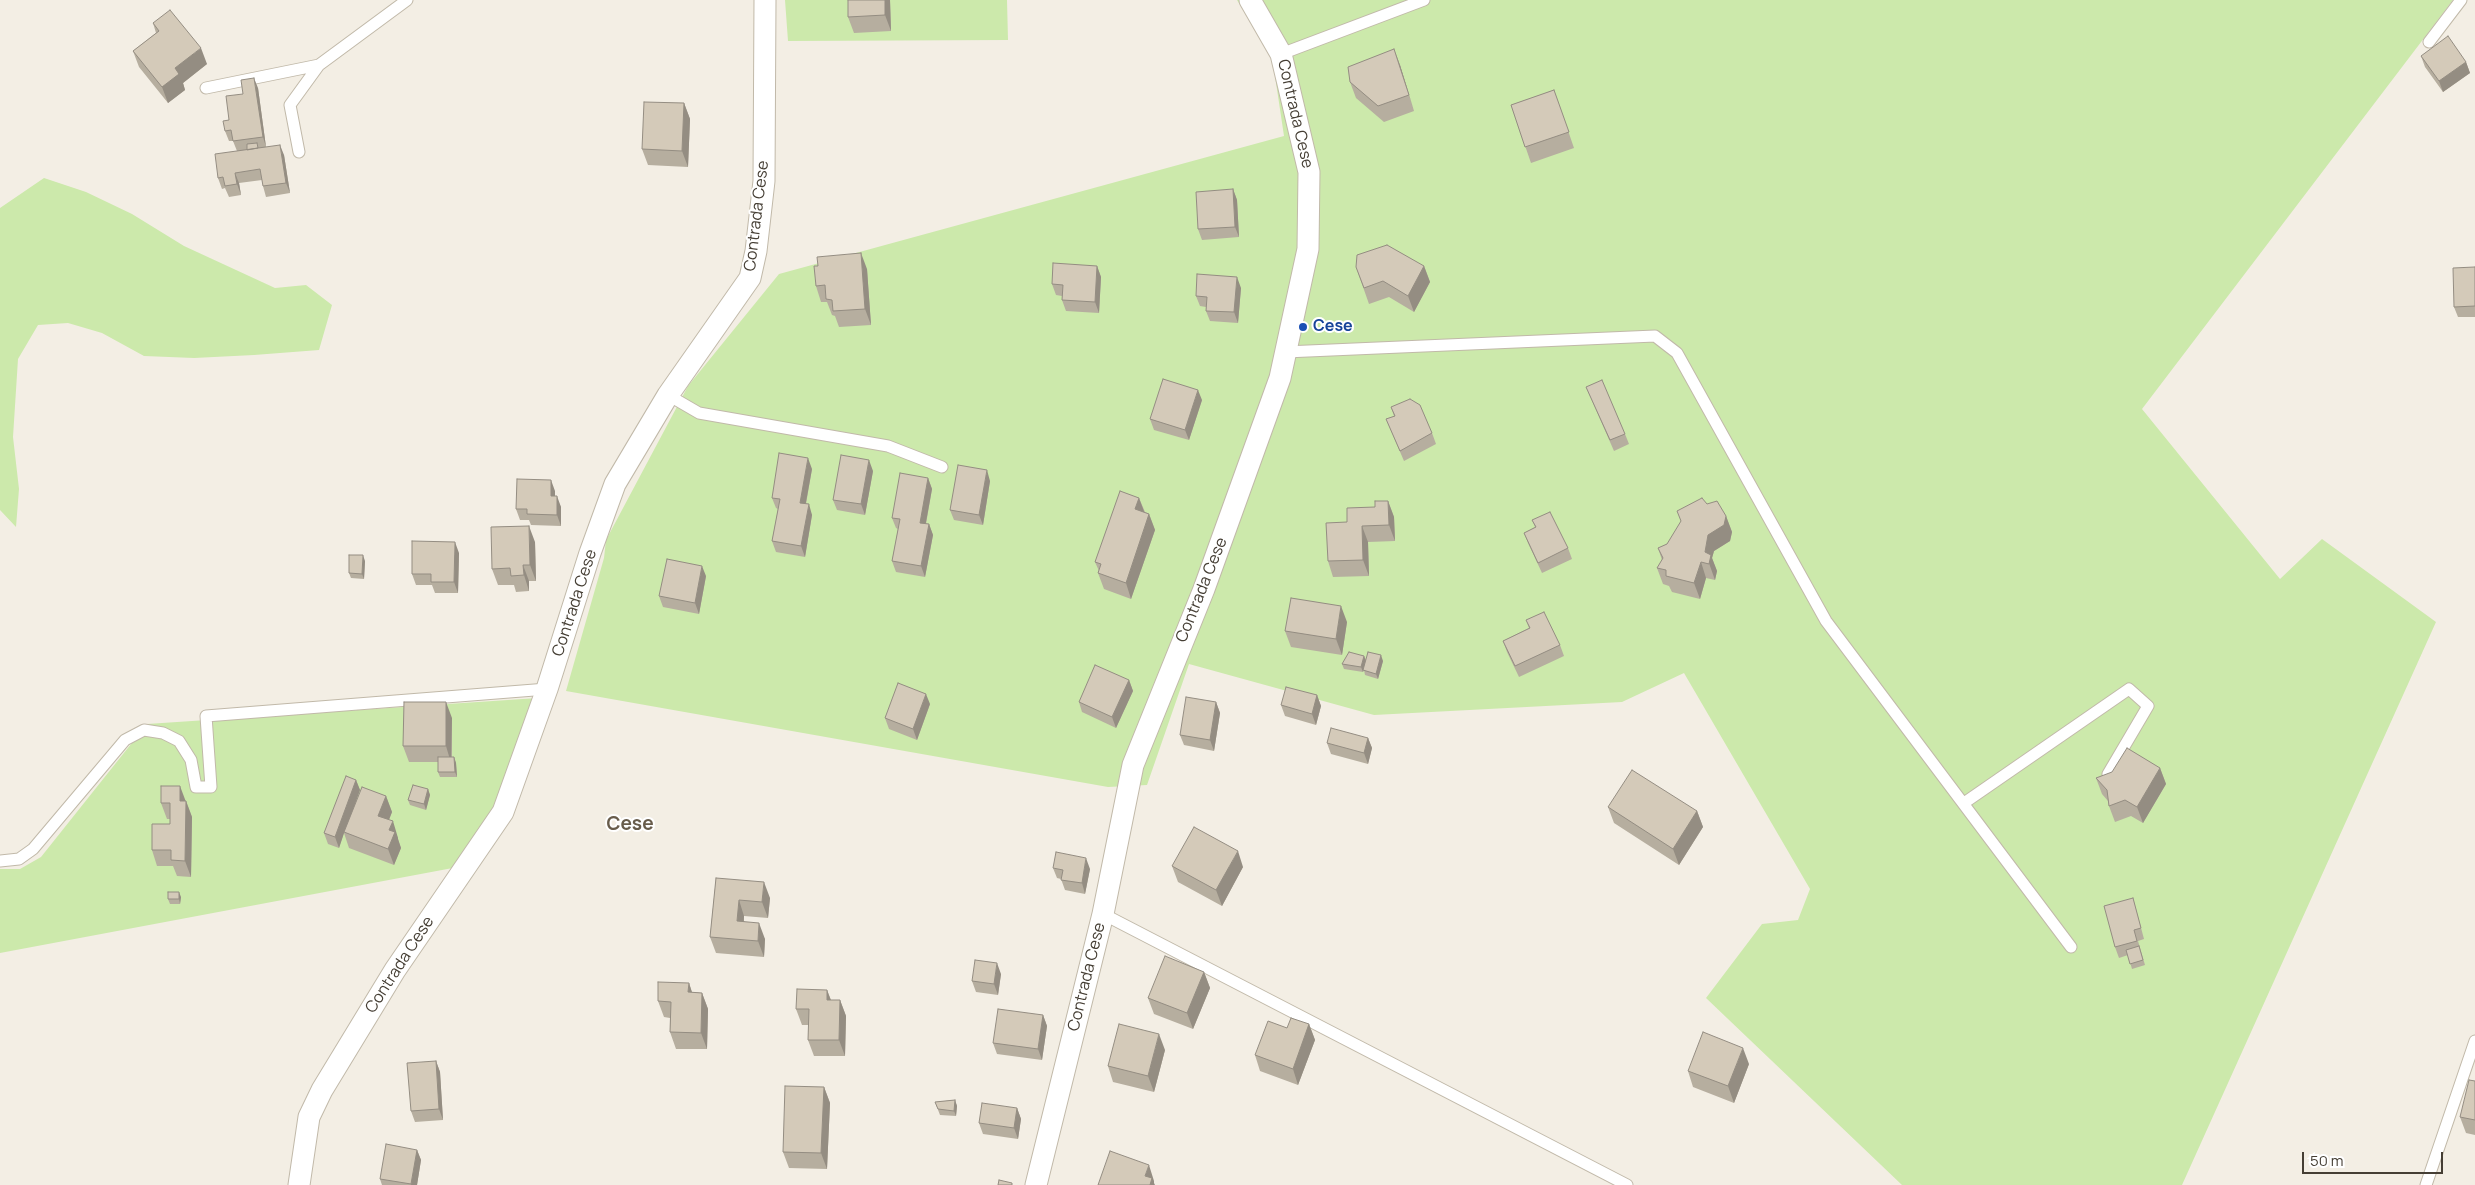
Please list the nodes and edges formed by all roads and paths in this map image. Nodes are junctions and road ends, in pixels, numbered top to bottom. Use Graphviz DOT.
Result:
graph roads {
  1 [pos="407,0"];
  2 [pos="764,0"];
  3 [pos="1250,0"];
  4 [pos="1424,0"];
  5 [pos="2461,0"];
  6 [pos="2430,42"];
  7 [pos="1281,54"];
  8 [pos="319,65"];
  9 [pos="206,88"];
  10 [pos="299,152"];
  11 [pos="1285,352"];
  12 [pos="668,395"];
  13 [pos="942,467"];
  14 [pos="548,689"];
  15 [pos="2108,774"];
  16 [pos="1964,803"];
  17 [pos="0,861"];
  18 [pos="1103,914"];
  19 [pos="2071,948"];
  20 [pos="2475,1041"];
  21 [pos="299,1185"];
  22 [pos="1036,1185"];
  23 [pos="1627,1185"];
  24 [pos="2426,1185"];
  1 -- 8 [label="lane"];
  2 -- 12 [label="street, Contrada Cese"];
  3 -- 7 [label="street, Contrada Cese"];
  4 -- 7 [label="lane"];
  5 -- 6 [label="lane"];
  7 -- 11 [label="street, Contrada Cese"];
  8 -- 9 [label="lane"];
  8 -- 10 [label="lane"];
  11 -- 16 [label="lane"];
  11 -- 18 [label="street, Contrada Cese"];
  12 -- 13 [label="lane"];
  12 -- 14 [label="street, Contrada Cese"];
  14 -- 17 [label="lane"];
  14 -- 21 [label="street, Contrada Cese"];
  15 -- 16 [label="lane"];
  16 -- 19 [label="lane"];
  18 -- 22 [label="street, Contrada Cese"];
  18 -- 23 [label="lane"];
  20 -- 24 [label="lane"];
}
